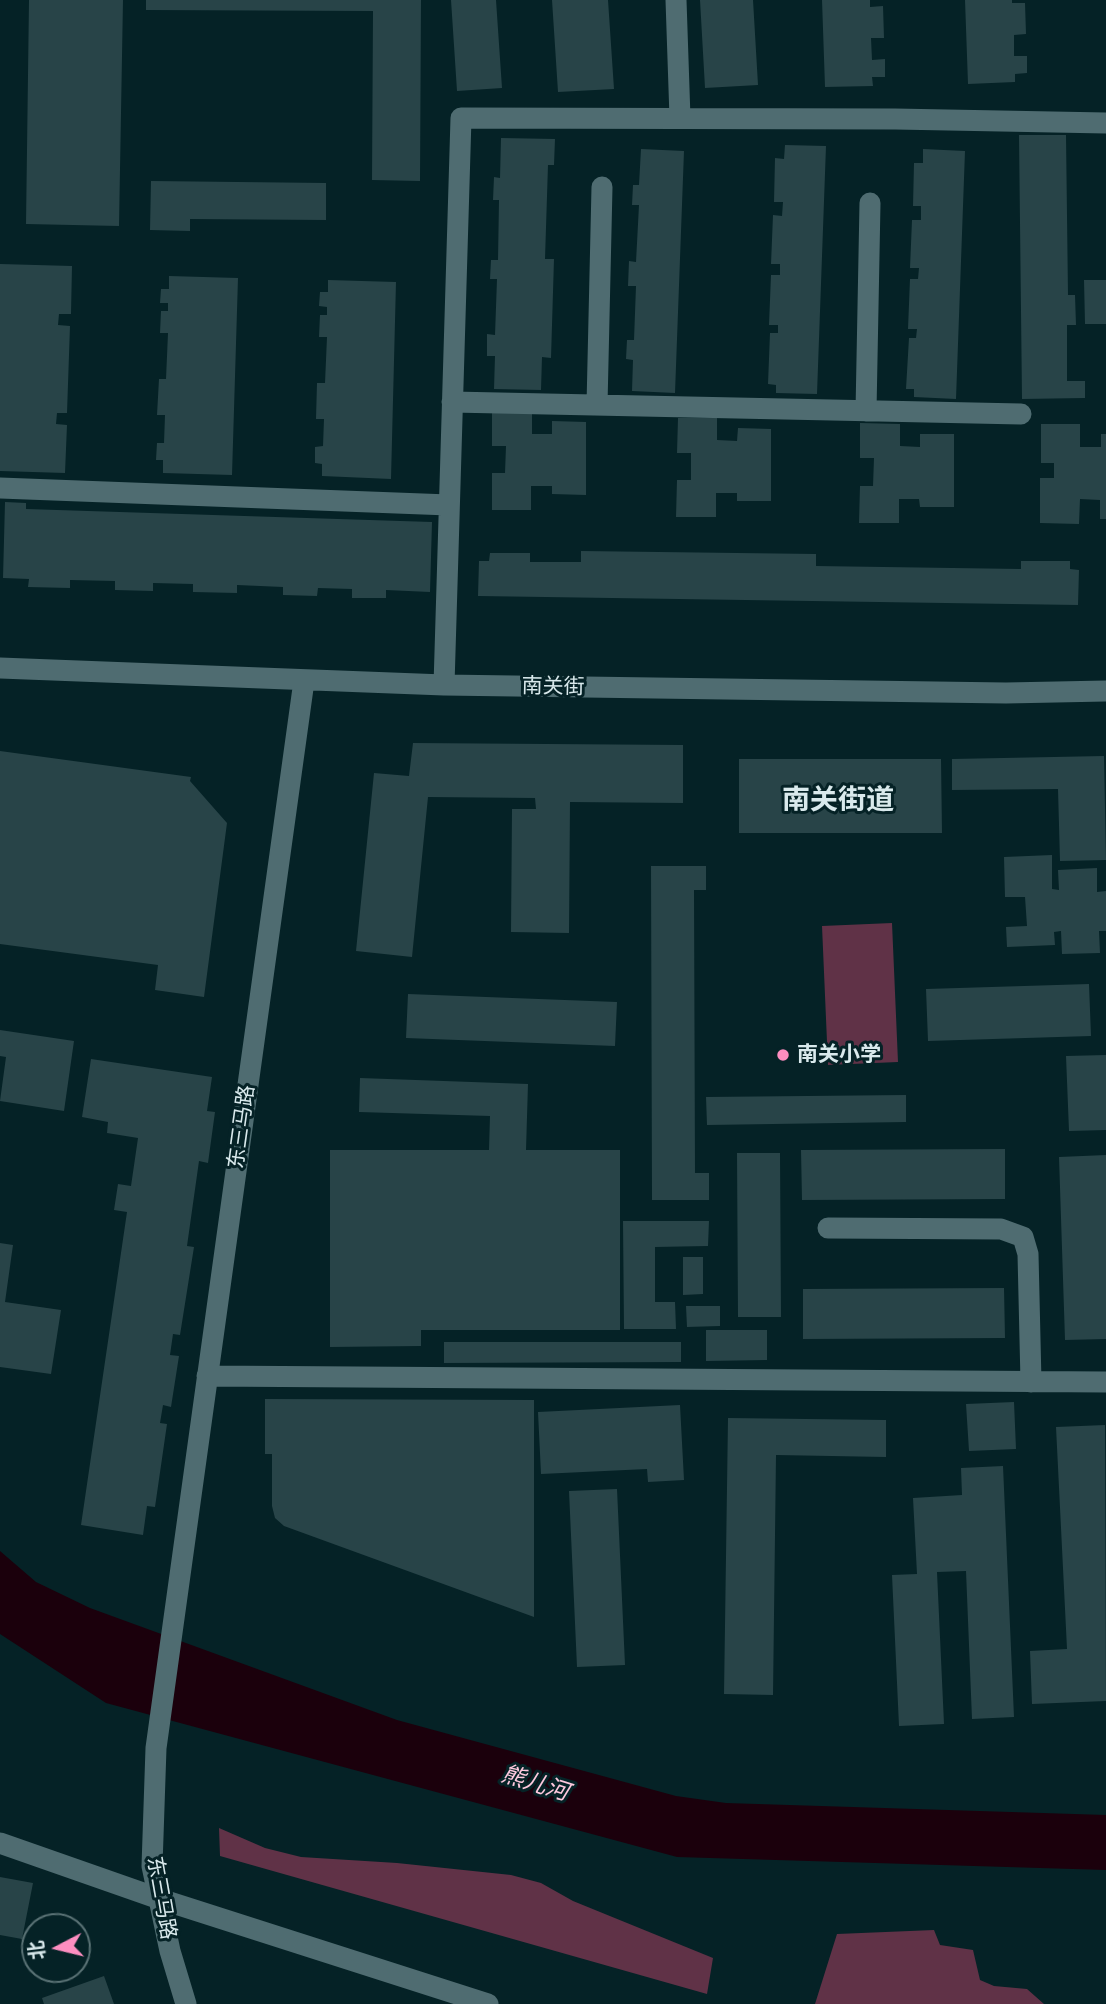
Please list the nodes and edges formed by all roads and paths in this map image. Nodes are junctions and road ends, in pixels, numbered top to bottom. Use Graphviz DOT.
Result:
graph roads {
  1 [pos="676,0"];
  2 [pos="680,118"];
  3 [pos="1106,123"];
  4 [pos="602,187"];
  5 [pos="870,203"];
  6 [pos="452,402"];
  7 [pos="597,405"];
  8 [pos="866,411"];
  9 [pos="1021,414"];
  10 [pos="0,488"];
  11 [pos="449,505"];
  12 [pos="0,668"];
  13 [pos="304,681"];
  14 [pos="444,685"];
  15 [pos="1106,691"];
  16 [pos="828,1228"];
  17 [pos="207,1376"];
  18 [pos="1031,1382"];
  19 [pos="1106,1382"];
  20 [pos="0,1843"];
  21 [pos="157,1898"];
  22 [pos="186,2004"];
  23 [pos="488,2004"];
  1 -- 2 [label="street"];
  2 -- 3 [label="street"];
  2 -- 6 [label="street"];
  4 -- 7 [label="street"];
  5 -- 8 [label="street"];
  6 -- 7 [label="street"];
  6 -- 11 [label="street"];
  7 -- 8 [label="street"];
  8 -- 9 [label="street"];
  10 -- 11 [label="street"];
  11 -- 14 [label="street"];
  12 -- 13 [label="street, 南关街"];
  13 -- 14 [label="street, 南关街"];
  13 -- 17 [label="street, 东三马路"];
  14 -- 15 [label="street, 南关街"];
  16 -- 18 [label="street"];
  17 -- 18 [label="street"];
  17 -- 21 [label="street, 东三马路"];
  18 -- 19 [label="street"];
  20 -- 21 [label="street"];
  21 -- 22 [label="street, 东三马路"];
  21 -- 23 [label="street"];
}
